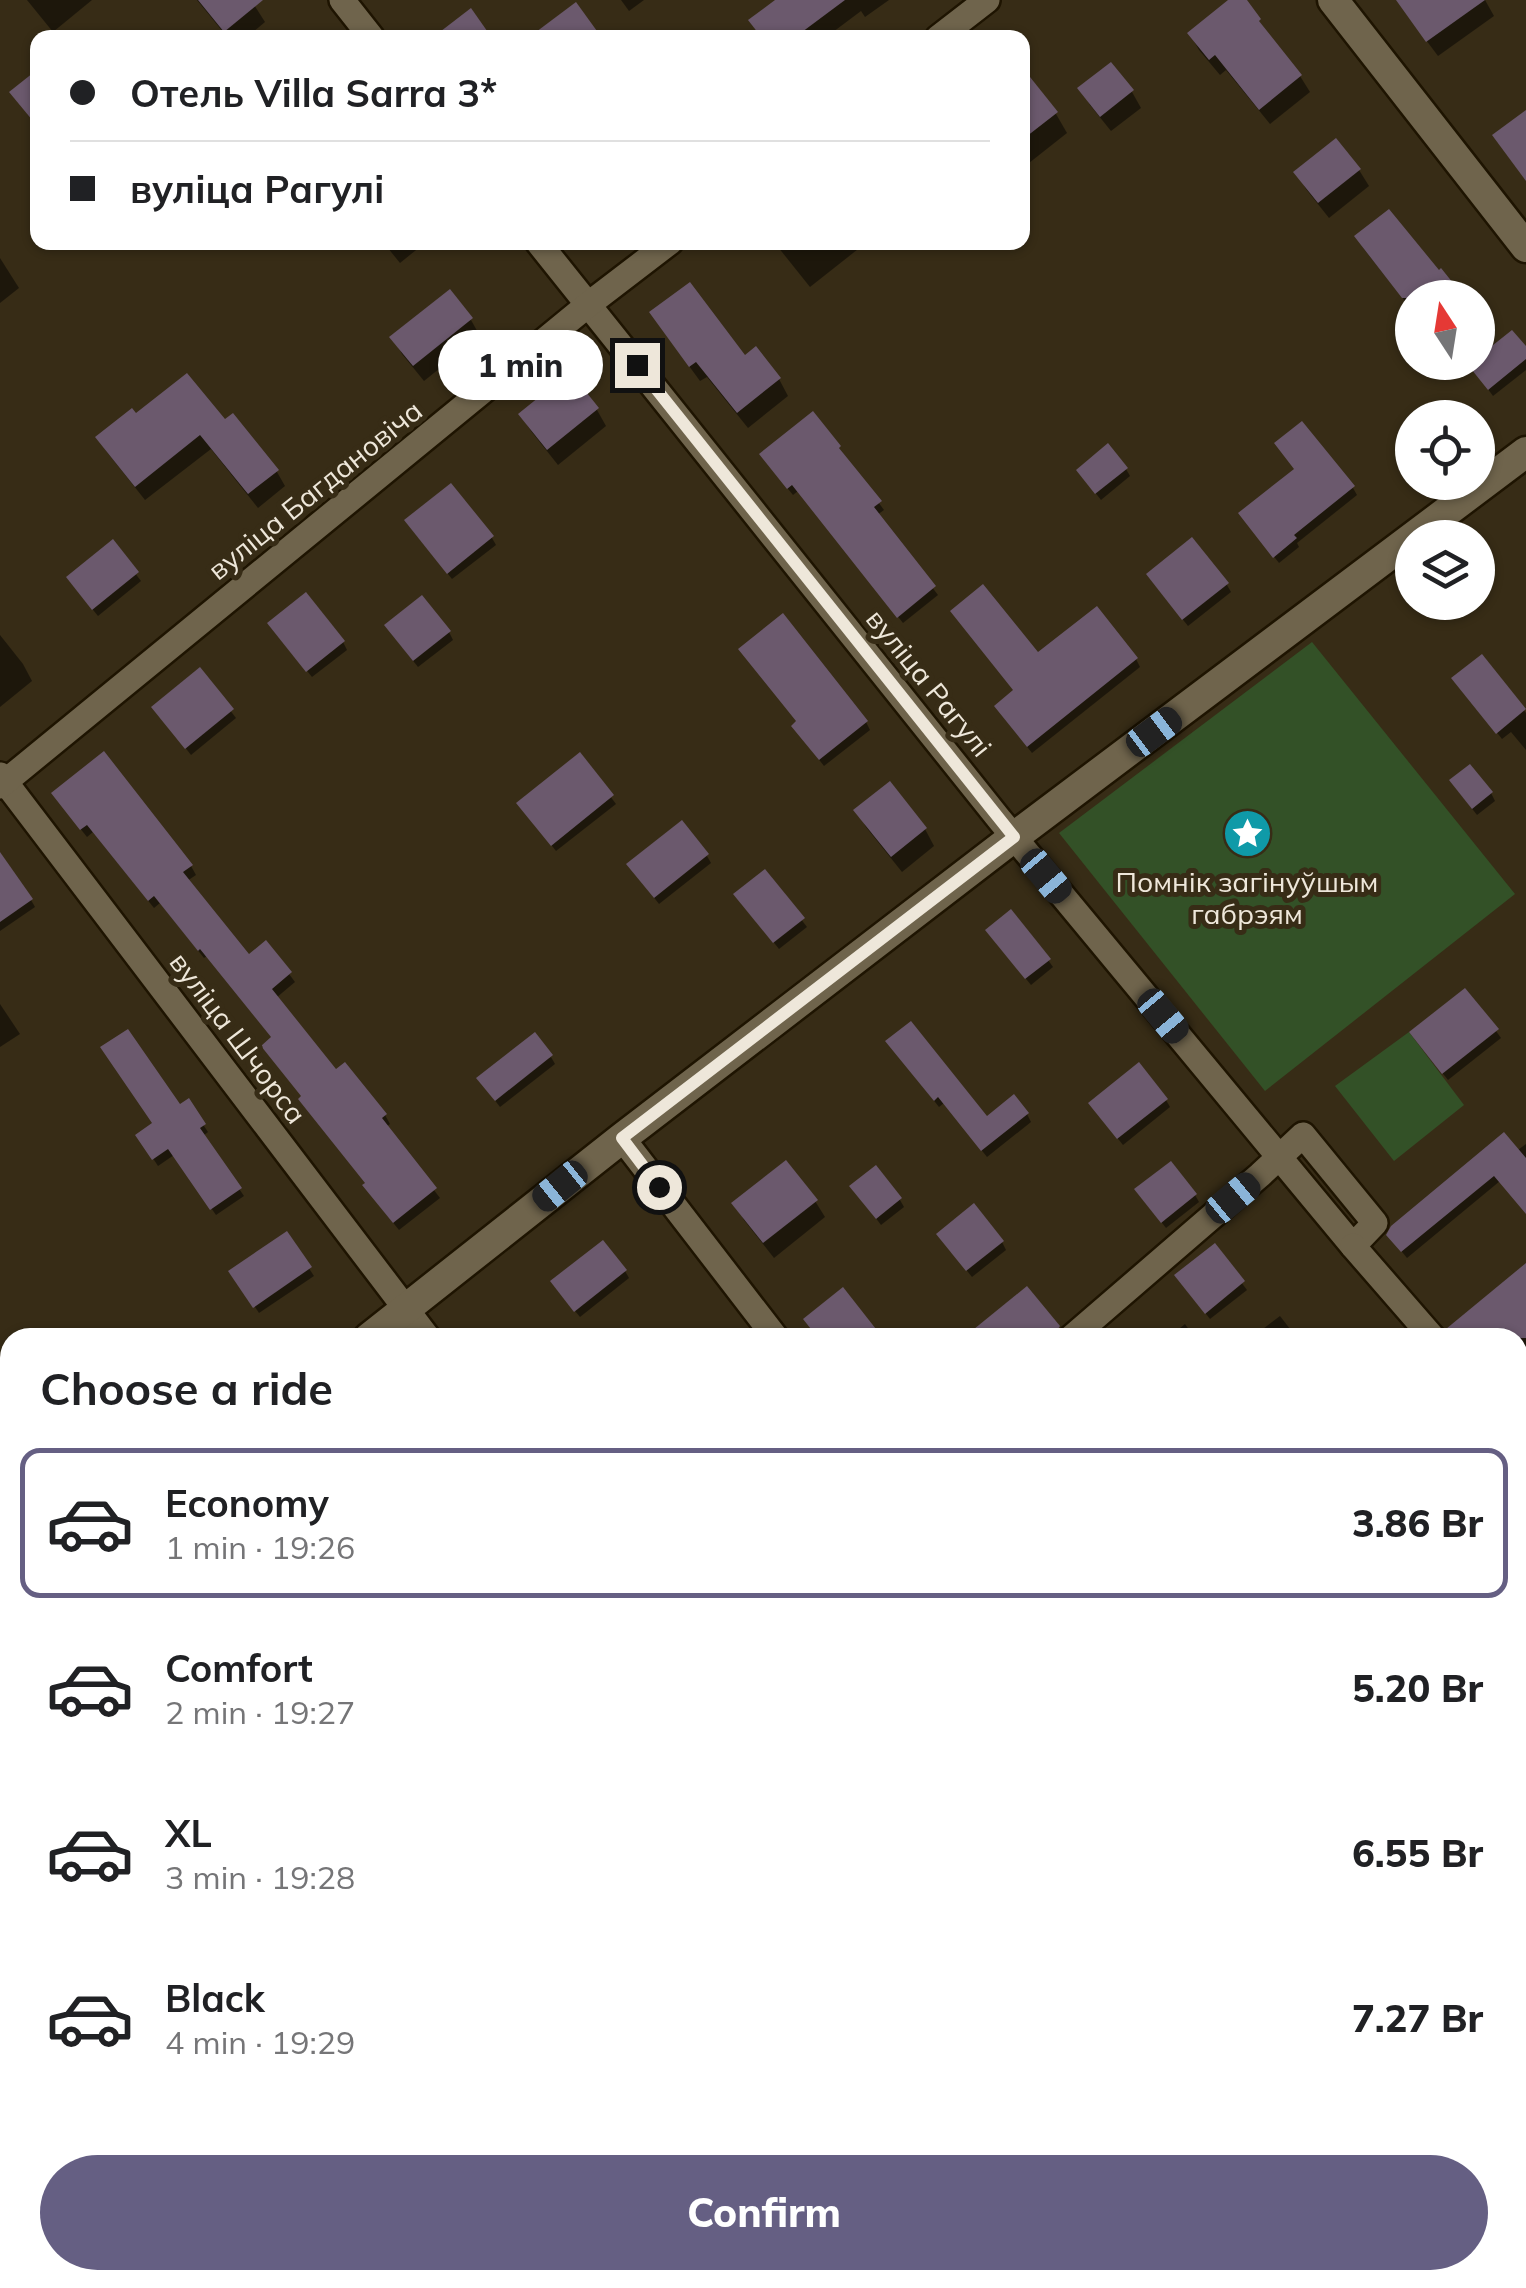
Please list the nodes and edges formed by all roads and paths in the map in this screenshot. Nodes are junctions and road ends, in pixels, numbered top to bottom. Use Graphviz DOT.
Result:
graph roads {
  1 [pos="342,0"];
  2 [pos="987,0"];
  3 [pos="1333,0"];
  4 [pos="366,30"];
  5 [pos="948,30"];
  6 [pos="1526,247"];
  7 [pos="544,250"];
  8 [pos="659,250"];
  9 [pos="588,304"];
  10 [pos="1526,452"];
  11 [pos="2,781"];
  12 [pos="1014,837"];
  13 [pos="622,1138"];
  14 [pos="1280,1155"];
  15 [pos="406,1309"];
  16 [pos="381,1328"];
  17 [pos="420,1328"];
  18 [pos="768,1328"];
  19 [pos="1083,1328"];
  20 [pos="1424,1328"];
  1 -- 4 [label="street"];
  2 -- 5 [label="street"];
  3 -- 6 [label="main road"];
  7 -- 9 [label="street, вуліца Рагулі"];
  8 -- 9 [label="street, вуліца Багдановіча"];
  9 -- 11 [label="street, вуліца Багдановіча"];
  9 -- 12 [label="street, вуліца Рагулі"];
  10 -- 12 [label="main road"];
  11 -- 15 [label="street, вуліца Шчорса"];
  12 -- 13 [label="main road"];
  12 -- 14 [label="street, вуліца Рагулі"];
  13 -- 15 [label="main road"];
  13 -- 18 [label="street"];
  14 -- 19 [label="street"];
  14 -- 20 [label="street, вуліца Рагулі"];
  15 -- 16 [label="main road"];
  15 -- 17 [label="street, вуліца Шчорса"];
}
